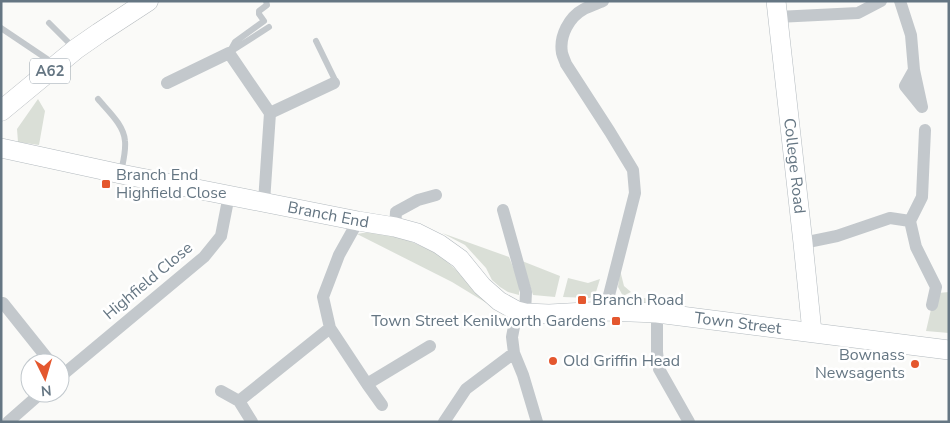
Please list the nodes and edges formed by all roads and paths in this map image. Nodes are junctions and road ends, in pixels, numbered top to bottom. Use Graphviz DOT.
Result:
graph roads {
  1 [pos="148,1"];
  2 [pos="266,1"];
  3 [pos="603,1"];
  4 [pos="881,1"];
  5 [pos="900,1"];
  6 [pos="777,9"];
  7 [pos="49,23"];
  8 [pos="269,26"];
  9 [pos="1,28"];
  10 [pos="316,41"];
  11 [pos="76,49"];
  12 [pos="228,53"];
  13 [pos="56,66"];
  14 [pos="914,70"];
  15 [pos="167,82"];
  16 [pos="334,83"];
  17 [pos="98,99"];
  18 [pos="1,112"];
  19 [pos="270,113"];
  20 [pos="925,130"];
  21 [pos="1,148"];
  22 [pos="121,174"];
  23 [pos="229,195"];
  24 [pos="436,195"];
  25 [pos="264,202"];
  26 [pos="502,210"];
  27 [pos="358,221"];
  28 [pos="910,221"];
  29 [pos="395,227"];
  30 [pos="803,243"];
  31 [pos="3,303"];
  32 [pos="932,305"];
  33 [pos="605,311"];
  34 [pos="521,312"];
  35 [pos="657,313"];
  36 [pos="330,328"];
  37 [pos="812,332"];
  38 [pos="430,346"];
  39 [pos="947,352"];
  40 [pos="43,353"];
  41 [pos="514,353"];
  42 [pos="70,368"];
  43 [pos="367,384"];
  44 [pos="221,391"];
  45 [pos="239,401"];
  46 [pos="30,403"];
  47 [pos="382,405"];
  48 [pos="8,422"];
  49 [pos="252,422"];
  50 [pos="444,422"];
  51 [pos="537,422"];
  52 [pos="689,422"];
  1 -- 11 [label="main road, A62"];
  2 -- 12 [label="lane"];
  3 -- 33 [label="street"];
  4 -- 6 [label="street"];
  5 -- 14 [label="street"];
  6 -- 30 [label="main road, College Road"];
  7 -- 11 [label="lane"];
  8 -- 12 [label="lane"];
  9 -- 13 [label="lane"];
  10 -- 16 [label="lane"];
  11 -- 13 [label="main road, A62"];
  12 -- 15 [label="street"];
  12 -- 19 [label="street"];
  13 -- 18 [label="main road, A62"];
  16 -- 19 [label="street"];
  17 -- 22 [label="lane"];
  19 -- 25 [label="street"];
  20 -- 28 [label="street"];
  21 -- 22 [label="main road, Branch End"];
  22 -- 23 [label="main road, Branch End"];
  23 -- 25 [label="main road, Branch End"];
  23 -- 42 [label="street, Highfield Close"];
  24 -- 29 [label="street"];
  25 -- 27 [label="main road, Branch End"];
  26 -- 34 [label="street"];
  27 -- 29 [label="main road, Branch End"];
  27 -- 36 [label="street"];
  28 -- 30 [label="street"];
  28 -- 32 [label="street"];
  29 -- 34 [label="main road, Branch End"];
  30 -- 37 [label="main road, College Road"];
  31 -- 40 [label="street"];
  33 -- 34 [label="main road, Town Street"];
  33 -- 35 [label="main road, Town Street"];
  34 -- 41 [label="street"];
  35 -- 37 [label="main road, Town Street"];
  35 -- 52 [label="street"];
  36 -- 43 [label="street"];
  36 -- 45 [label="street"];
  37 -- 39 [label="main road, Town Street"];
  38 -- 43 [label="street"];
  41 -- 50 [label="street"];
  41 -- 51 [label="street"];
  43 -- 47 [label="street"];
  44 -- 45 [label="street"];
  45 -- 49 [label="street"];
  46 -- 48 [label="street"];
}
